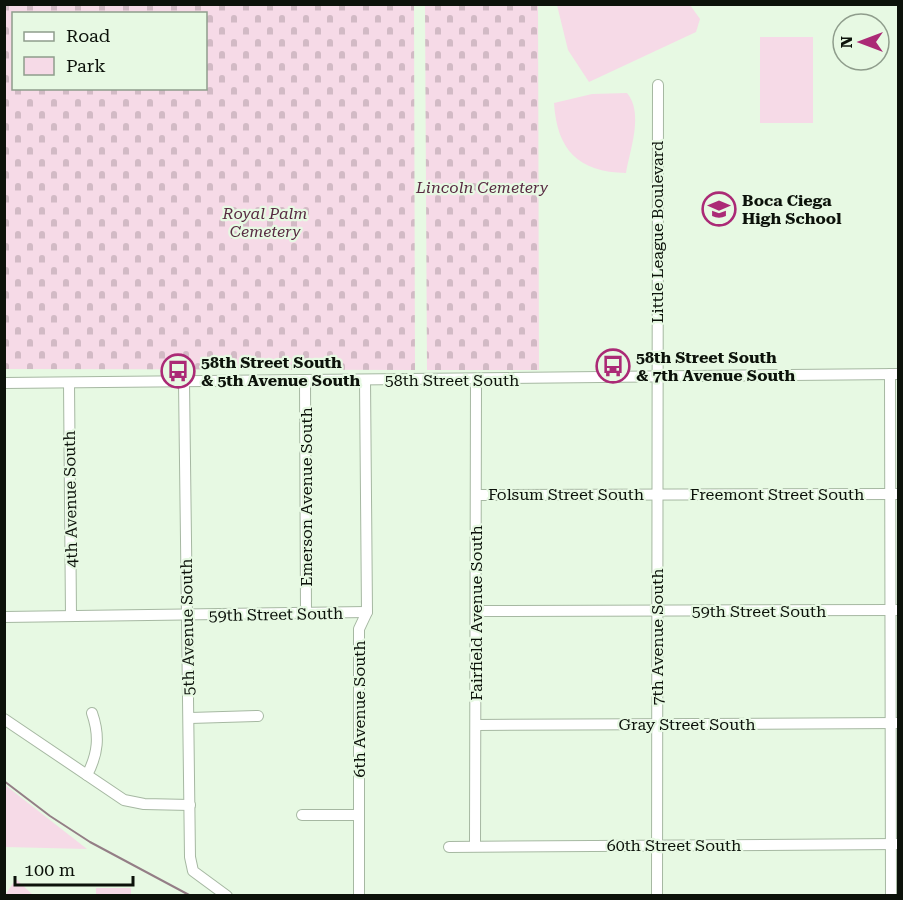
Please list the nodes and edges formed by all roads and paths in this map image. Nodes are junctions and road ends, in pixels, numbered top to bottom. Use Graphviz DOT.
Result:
graph roads {
  1 [pos="658,85"];
  2 [pos="894,374"];
  3 [pos="657,379"];
  4 [pos="365,380"];
  5 [pos="476,380"];
  6 [pos="305,381"];
  7 [pos="184,382"];
  8 [pos="4,383"];
  9 [pos="69,383"];
  10 [pos="656,494"];
  11 [pos="894,494"];
  12 [pos="477,495"];
  13 [pos="894,610"];
  14 [pos="476,611"];
  15 [pos="367,612"];
  16 [pos="656,612"];
  17 [pos="306,613"];
  18 [pos="71,616"];
  19 [pos="186,616"];
  20 [pos="4,617"];
  21 [pos="92,713"];
  22 [pos="258,716"];
  23 [pos="190,718"];
  24 [pos="4,719"];
  25 [pos="894,723"];
  26 [pos="657,724"];
  27 [pos="476,725"];
  28 [pos="87,775"];
  29 [pos="190,805"];
  30 [pos="302,814"];
  31 [pos="359,815"];
  32 [pos="895,844"];
  33 [pos="657,845"];
  34 [pos="475,846"];
  35 [pos="449,847"];
  36 [pos="227,896"];
  37 [pos="359,896"];
  38 [pos="657,896"];
  39 [pos="891,896"];
  1 -- 3 [label="street, Little League Boulevard"];
  2 -- 3 [label="street, 58th Street South"];
  2 -- 11 [label="street"];
  3 -- 5 [label="street, 58th Street South"];
  3 -- 10 [label="street, 7th Avenue South"];
  4 -- 5 [label="street, 58th Street South"];
  4 -- 6 [label="street, 58th Street South"];
  4 -- 15 [label="street, 6th Avenue South"];
  5 -- 12 [label="street, Fairfield Avenue South"];
  6 -- 7 [label="street, 58th Street South"];
  6 -- 17 [label="street, Emerson Avenue South"];
  7 -- 9 [label="street, 58th Street South"];
  7 -- 19 [label="street, 5th Avenue South"];
  8 -- 9 [label="street, 58th Street South"];
  9 -- 18 [label="street, 4th Avenue South"];
  10 -- 11 [label="street, Freemont Street South"];
  10 -- 12 [label="street, Folsum Street South"];
  10 -- 16 [label="street, 7th Avenue South"];
  11 -- 13 [label="street"];
  12 -- 14 [label="street, Fairfield Avenue South"];
  13 -- 16 [label="street, 59th Street South"];
  13 -- 25 [label="street"];
  14 -- 16 [label="street, 59th Street South"];
  14 -- 27 [label="street, Fairfield Avenue South"];
  15 -- 17 [label="street, 59th Street South"];
  15 -- 31 [label="street, 6th Avenue South"];
  16 -- 26 [label="street, 7th Avenue South"];
  17 -- 19 [label="street, 59th Street South"];
  18 -- 19 [label="street, 59th Street South"];
  18 -- 20 [label="street, 59th Street South"];
  19 -- 23 [label="street, 5th Avenue South"];
  21 -- 28 [label="street"];
  22 -- 23 [label="street"];
  23 -- 29 [label="street, 5th Avenue South"];
  24 -- 28 [label="street"];
  25 -- 26 [label="street, Gray Street South"];
  25 -- 32 [label="street"];
  26 -- 27 [label="street, Gray Street South"];
  26 -- 33 [label="street, 7th Avenue South"];
  27 -- 34 [label="street, Fairfield Avenue South"];
  28 -- 29 [label="street"];
  29 -- 36 [label="street, 5th Avenue South"];
  30 -- 31 [label="street"];
  31 -- 37 [label="street, 6th Avenue South"];
  32 -- 33 [label="street, 60th Street South"];
  32 -- 39 [label="street"];
  33 -- 34 [label="street, 60th Street South"];
  33 -- 38 [label="street, 7th Avenue South"];
  34 -- 35 [label="street, 60th Street South"];
}
